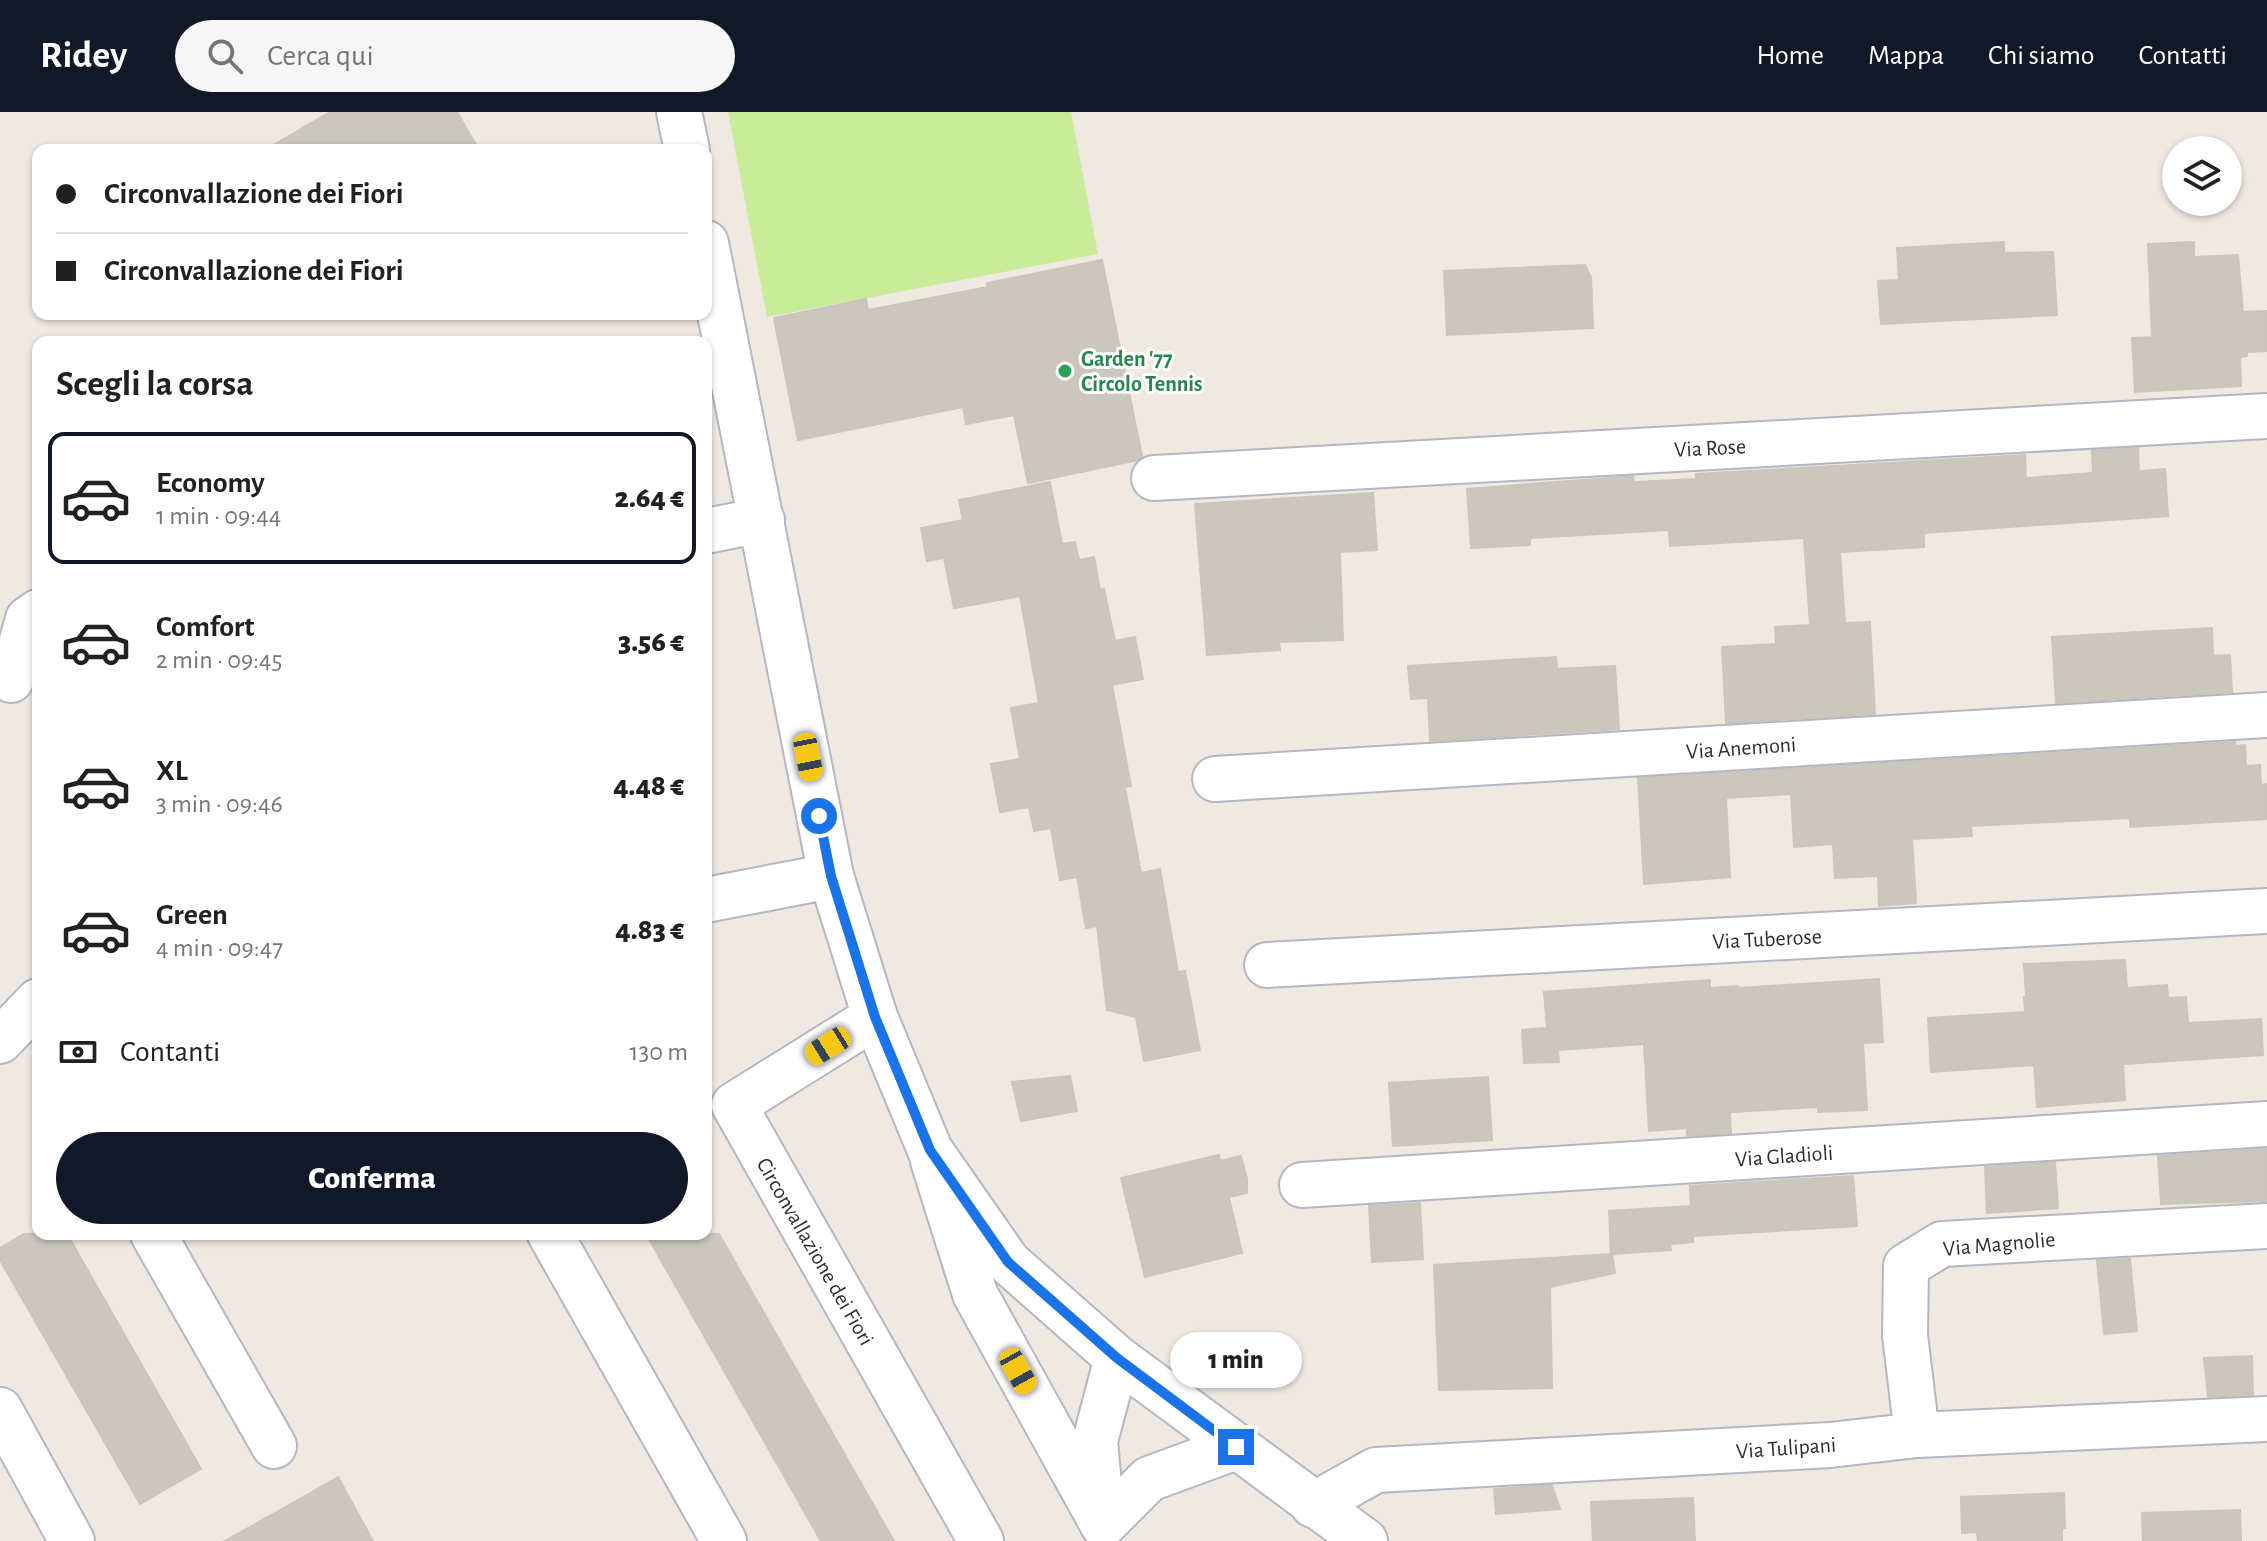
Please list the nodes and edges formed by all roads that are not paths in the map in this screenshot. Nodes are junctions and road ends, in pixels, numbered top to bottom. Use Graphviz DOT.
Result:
graph roads {
  1 [pos="679,112"];
  2 [pos="686,144"];
  3 [pos="712,273"];
  4 [pos="2267,416"];
  5 [pos="1154,478"];
  6 [pos="762,520"];
  7 [pos="712,530"];
  8 [pos="32,616"];
  9 [pos="11,680"];
  10 [pos="2267,715"];
  11 [pos="1215,779"];
  12 [pos="831,876"];
  13 [pos="712,899"];
  14 [pos="2267,911"];
  15 [pos="1267,965"];
  16 [pos="32,1007"];
  17 [pos="875,1017"];
  18 [pos="0,1041"];
  19 [pos="720,1108"];
  20 [pos="2267,1124"];
  21 [pos="930,1150"];
  22 [pos="1302,1185"];
  23 [pos="2267,1226"];
  24 [pos="156,1240"];
  25 [pos="553,1240"];
  26 [pos="1117,1358"];
  27 [pos="0,1410"];
  28 [pos="2267,1419"];
  29 [pos="1917,1435"];
  30 [pos="274,1446"];
  31 [pos="1236,1447"];
  32 [pos="1313,1505"];
  33 [pos="1104,1533"];
  34 [pos="72,1541"];
  35 [pos="724,1541"];
  36 [pos="981,1541"];
  37 [pos="1365,1541"];
  1 -- 2 [label="street"];
  3 -- 6 [label="street"];
  4 -- 5 [label="street, Via Rose"];
  6 -- 7 [label="street"];
  6 -- 12 [label="street"];
  8 -- 9 [label="street"];
  10 -- 11 [label="street, Via Anemoni"];
  12 -- 13 [label="street"];
  12 -- 17 [label="street"];
  14 -- 15 [label="street, Via Tuberose"];
  16 -- 18 [label="street"];
  17 -- 19 [label="street, Circonvallazione dei Fiori"];
  17 -- 21 [label="street"];
  19 -- 36 [label="street, Circonvallazione dei Fiori"];
  20 -- 22 [label="street, Via Gladioli"];
  21 -- 26 [label="street"];
  21 -- 33 [label="street"];
  23 -- 29 [label="street, Via Magnolie"];
  24 -- 30 [label="street"];
  25 -- 35 [label="street"];
  26 -- 31 [label="street"];
  26 -- 33 [label="street"];
  27 -- 34 [label="street"];
  28 -- 29 [label="street, Via Tulipani"];
  29 -- 32 [label="street, Via Tulipani"];
  31 -- 32 [label="street"];
  31 -- 33 [label="street"];
  32 -- 37 [label="street"];
}
